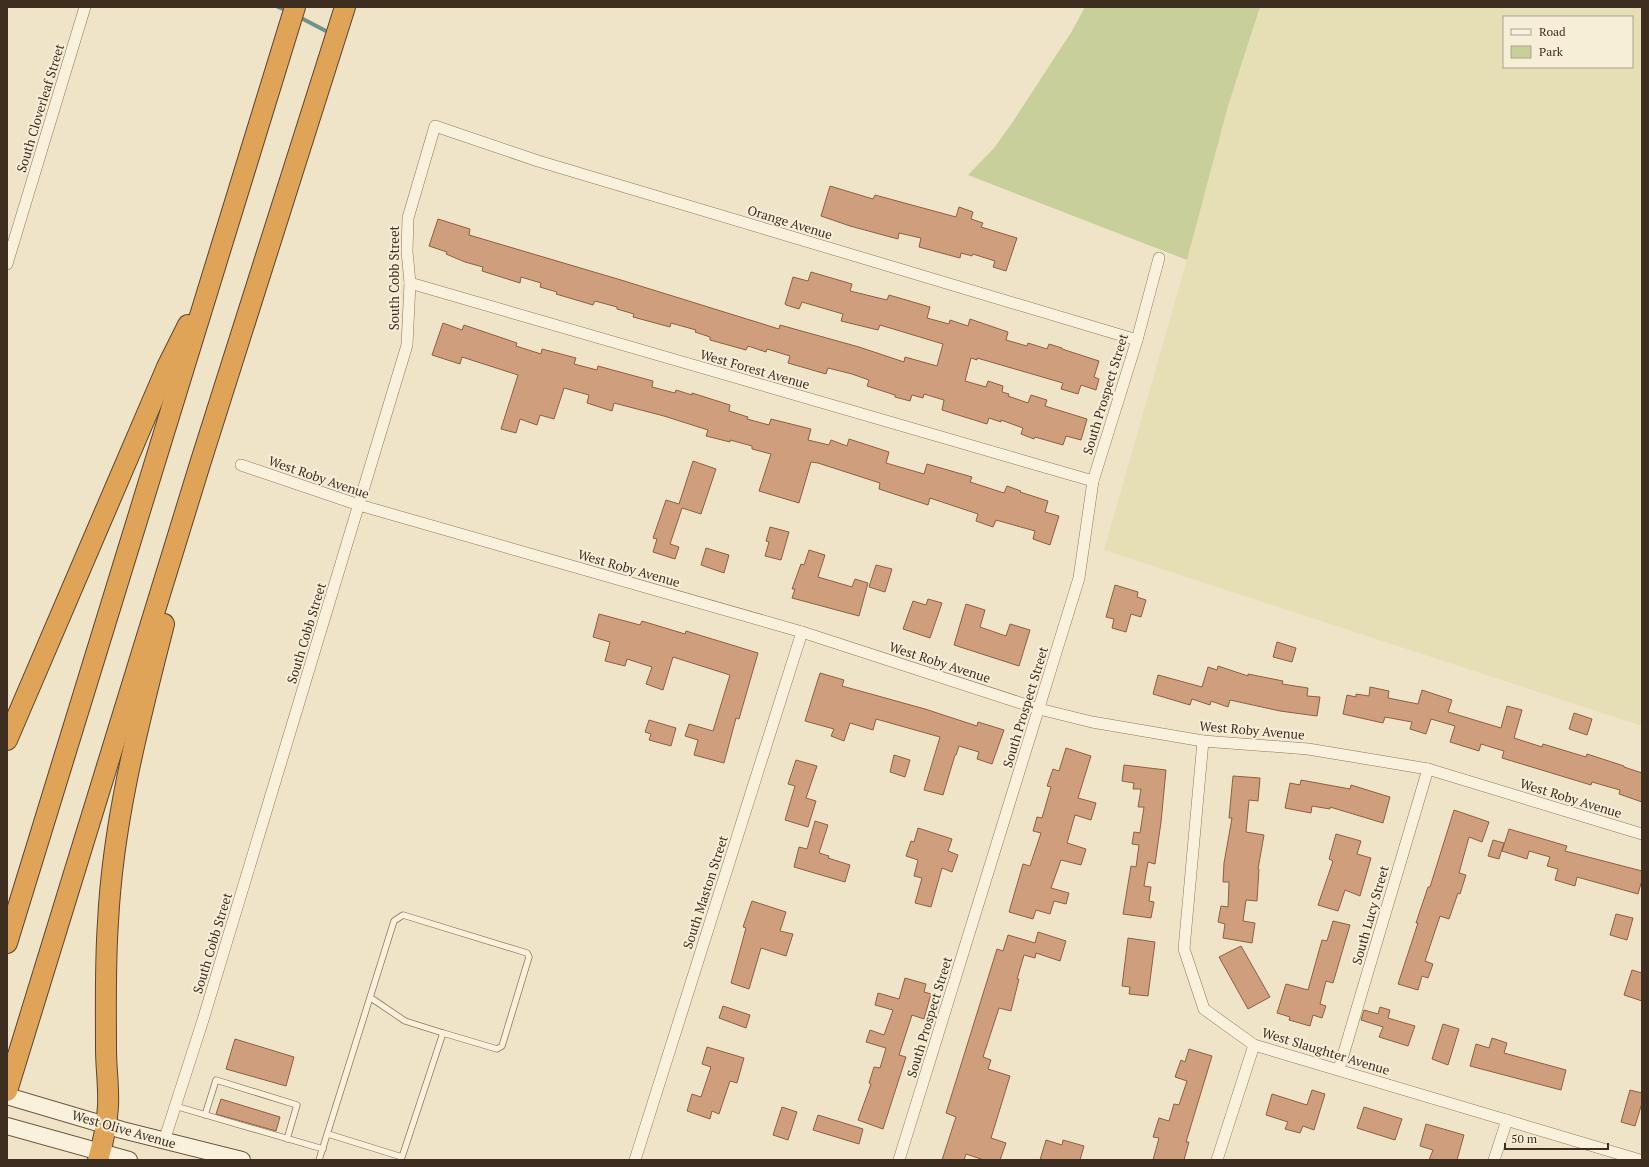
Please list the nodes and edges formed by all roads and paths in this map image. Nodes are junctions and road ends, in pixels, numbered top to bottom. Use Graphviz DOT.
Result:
graph roads {
  1 [pos="85,7"];
  2 [pos="295,7"];
  3 [pos="345,7"];
  4 [pos="435,126"];
  5 [pos="1159,258"];
  6 [pos="7,264"];
  7 [pos="216,267"];
  8 [pos="410,283"];
  9 [pos="1137,340"];
  10 [pos="200,464"];
  11 [pos="241,465"];
  12 [pos="1092,481"];
  13 [pos="359,505"];
  14 [pos="802,632"];
  15 [pos="1039,709"];
  16 [pos="7,740"];
  17 [pos="1203,741"];
  18 [pos="1428,769"];
  19 [pos="1642,834"];
  20 [pos="7,943"];
  21 [pos="371,998"];
  22 [pos="443,1033"];
  23 [pos="1254,1045"];
  24 [pos="1339,1069"];
  25 [pos="7,1091"];
  26 [pos="7,1096"];
  27 [pos="175,1106"];
  28 [pos="205,1115"];
  29 [pos="1507,1120"];
  30 [pos="106,1125"];
  31 [pos="7,1126"];
  32 [pos="328,1134"];
  33 [pos="287,1139"];
  34 [pos="164,1141"];
  35 [pos="323,1149"];
  36 [pos="99,1156"];
  37 [pos="401,1158"];
  38 [pos="1622,1158"];
  39 [pos="129,1160"];
  40 [pos="242,1160"];
  41 [pos="319,1160"];
  42 [pos="635,1160"];
  43 [pos="899,1160"];
  44 [pos="1217,1160"];
  45 [pos="1494,1160"];
  46 [pos="1640,1160"];
  1 -- 6 [label="street, South Cloverleaf Street"];
  2 -- 7 [label="highway"];
  3 -- 10 [label="highway"];
  4 -- 8 [label="street, South Cobb Street"];
  4 -- 9 [label="street, Orange Avenue"];
  5 -- 9 [label="street, South Prospect Street"];
  7 -- 16 [label="highway"];
  7 -- 20 [label="highway"];
  8 -- 12 [label="street, West Forest Avenue"];
  8 -- 13 [label="street, South Cobb Street"];
  9 -- 12 [label="street, South Prospect Street"];
  10 -- 25 [label="highway"];
  10 -- 30 [label="highway"];
  11 -- 13 [label="street, West Roby Avenue"];
  12 -- 15 [label="street, South Prospect Street"];
  13 -- 14 [label="street, West Roby Avenue"];
  13 -- 27 [label="street, South Cobb Street"];
  14 -- 15 [label="street, West Roby Avenue"];
  14 -- 42 [label="street, South Maston Street"];
  15 -- 17 [label="street, West Roby Avenue"];
  15 -- 43 [label="street, South Prospect Street"];
  17 -- 18 [label="street, West Roby Avenue"];
  17 -- 23 [label="street, West Slaughter Avenue"];
  18 -- 19 [label="street, West Roby Avenue"];
  18 -- 24 [label="street, South Lucy Street"];
  21 -- 22 [label="lane"];
  21 -- 22 [label="lane"];
  21 -- 32 [label="lane"];
  22 -- 37 [label="lane"];
  23 -- 24 [label="street, West Slaughter Avenue"];
  23 -- 44 [label="street"];
  24 -- 29 [label="street, West Slaughter Avenue"];
  26 -- 30 [label="main road, West Olive Avenue"];
  27 -- 28 [label="lane"];
  27 -- 34 [label="street, South Cobb Street"];
  28 -- 33 [label="lane"];
  28 -- 33 [label="lane"];
  29 -- 38 [label="street, West Slaughter Avenue"];
  29 -- 45 [label="street"];
  30 -- 34 [label="main road, West Olive Avenue"];
  30 -- 36 [label="highway"];
  31 -- 36 [label="main road"];
  32 -- 35 [label="lane"];
  32 -- 37 [label="lane"];
  33 -- 35 [label="lane"];
  34 -- 40 [label="main road, West Olive Avenue"];
  35 -- 41 [label="lane"];
  36 -- 39 [label="main road"];
  38 -- 46 [label="street, West Slaughter Avenue"];
}
